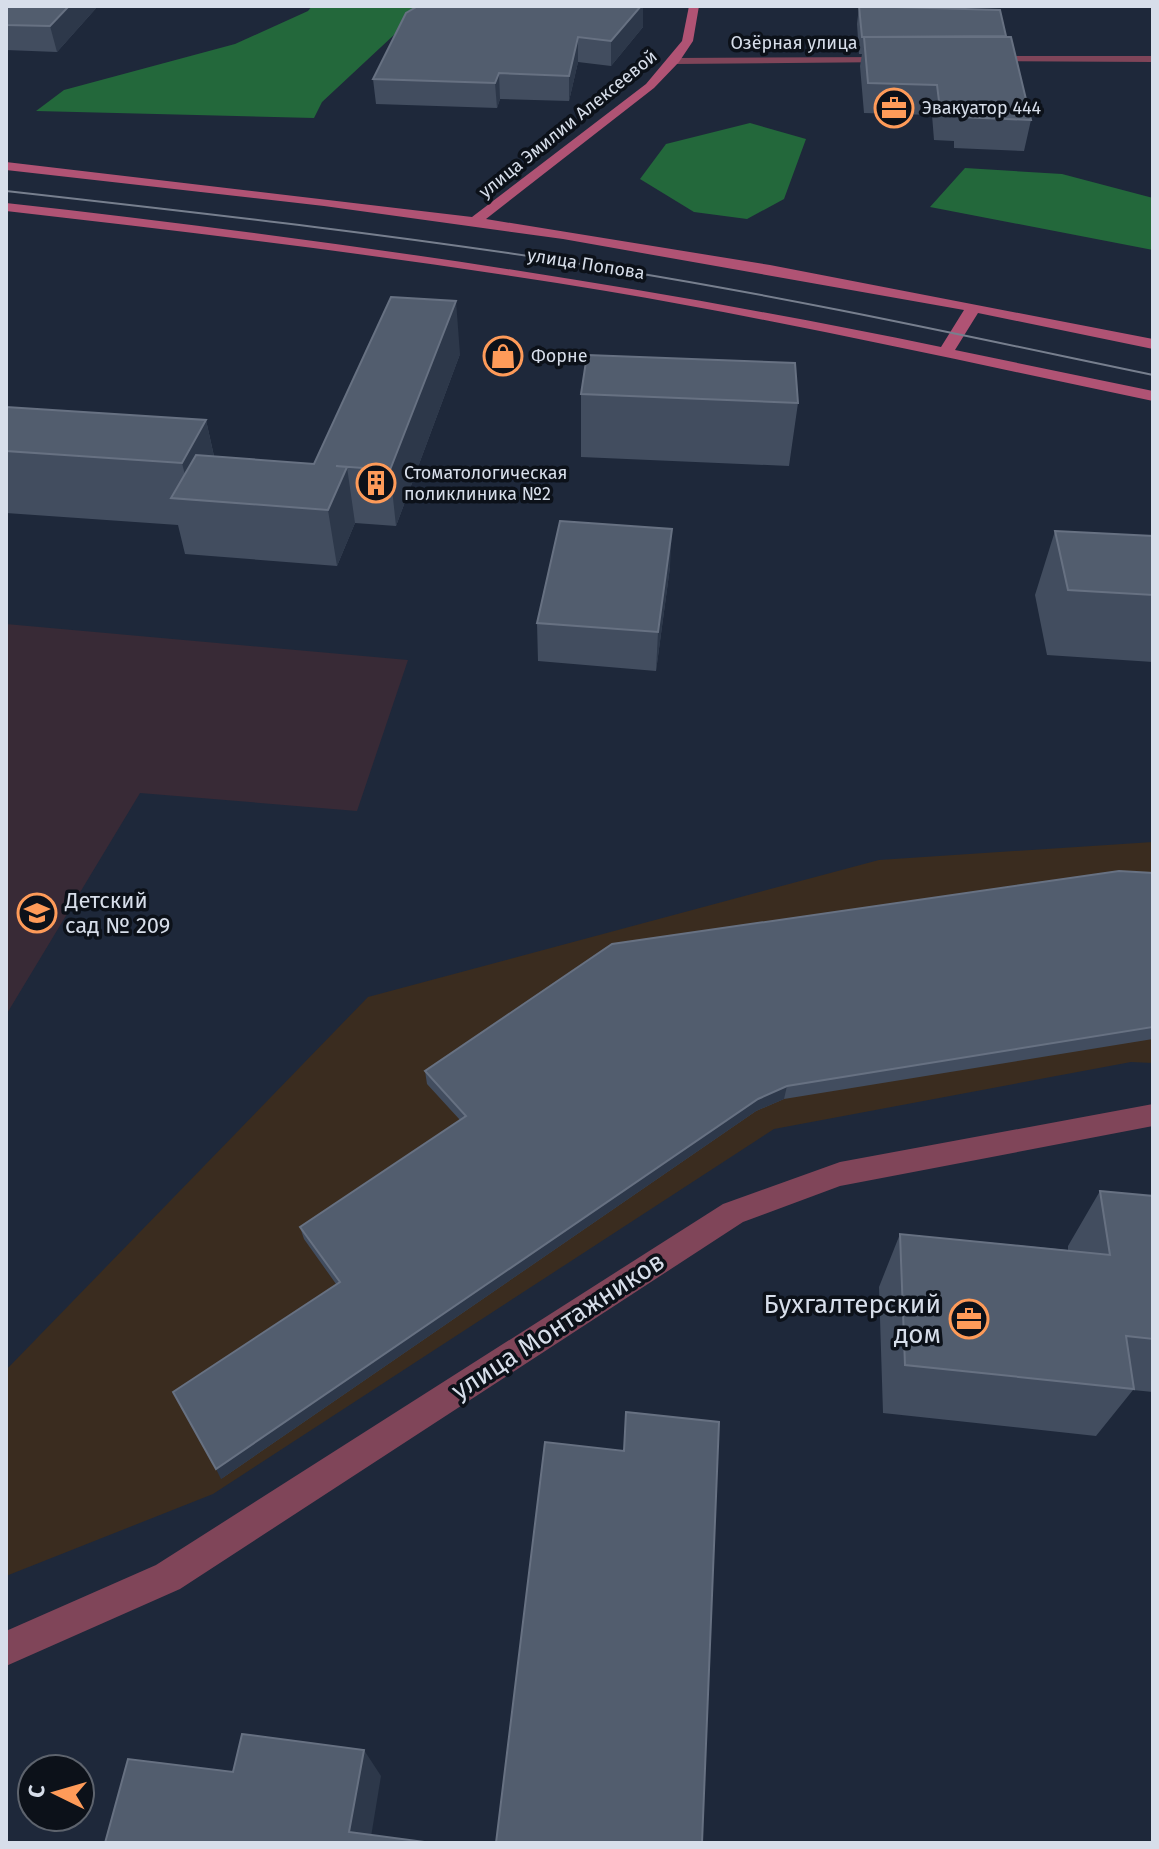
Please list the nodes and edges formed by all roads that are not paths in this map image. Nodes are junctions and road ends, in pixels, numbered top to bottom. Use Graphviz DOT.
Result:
graph roads {
  1 [pos="694,6"];
  2 [pos="1153,59"];
  3 [pos="903,60"];
  4 [pos="965,60"];
  5 [pos="675,61"];
  6 [pos="6,166"];
  7 [pos="6,207"];
  8 [pos="474,222"];
  9 [pos="974,307"];
  10 [pos="1153,344"];
  11 [pos="946,352"];
  12 [pos="1153,396"];
  13 [pos="1153,1115"];
  14 [pos="6,1649"];
  1 -- 5 [label="main road, улица Эмилии Алексеевой"];
  2 -- 4 [label="street"];
  3 -- 5 [label="street, Озёрная улица"];
  5 -- 8 [label="main road, улица Эмилии Алексеевой"];
  6 -- 8 [label="main road, улица Попова"];
  7 -- 11 [label="main road, улица Попова"];
  8 -- 9 [label="main road, улица Попова"];
  9 -- 10 [label="main road, улица Попова"];
  9 -- 11 [label="main road"];
  11 -- 12 [label="main road, улица Попова"];
  13 -- 14 [label="street, улица Монтажников"];
}
